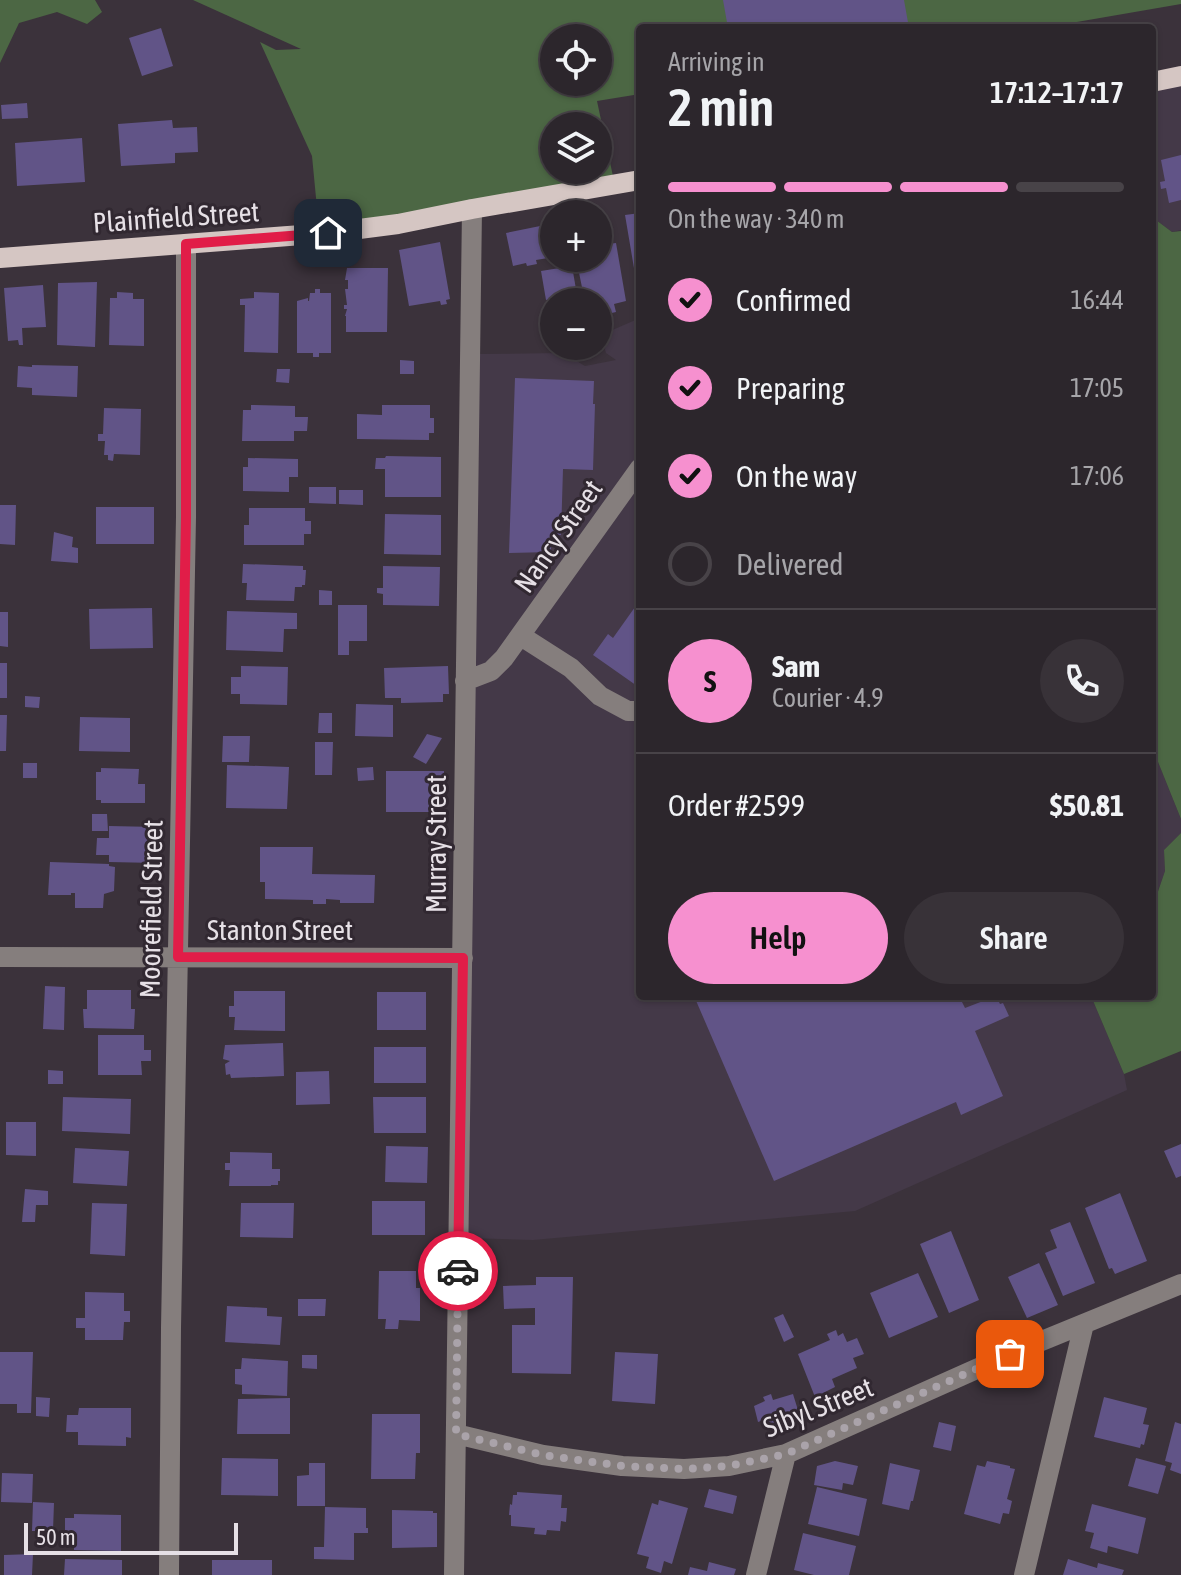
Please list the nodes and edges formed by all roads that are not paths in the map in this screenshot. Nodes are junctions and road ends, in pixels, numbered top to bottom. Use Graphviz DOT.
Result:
graph roads {
  1 [pos="1181,76"];
  2 [pos="1156,81"];
  3 [pos="636,181"];
  4 [pos="472,209"];
  5 [pos="186,244"];
  6 [pos="0,258"];
  7 [pos="636,474"];
  8 [pos="521,636"];
  9 [pos="465,681"];
  10 [pos="636,711"];
  11 [pos="0,957"];
  12 [pos="178,957"];
  13 [pos="463,958"];
  14 [pos="1181,1284"];
  15 [pos="1084,1324"];
  16 [pos="456,1434"];
  17 [pos="786,1454"];
  18 [pos="169,1575"];
  19 [pos="454,1575"];
  20 [pos="756,1575"];
  21 [pos="1024,1575"];
  1 -- 2 [label="main road"];
  3 -- 4 [label="main road, Plainfield Street"];
  4 -- 5 [label="main road, Plainfield Street"];
  4 -- 9 [label="street, Murray Street"];
  5 -- 6 [label="main road, Plainfield Street"];
  5 -- 12 [label="street, Moorefield Street"];
  7 -- 8 [label="street, Nancy Street"];
  8 -- 9 [label="street, Nancy Street"];
  8 -- 10 [label="street, Nancy Street"];
  9 -- 13 [label="street, Murray Street"];
  11 -- 12 [label="street, Stanton Street"];
  12 -- 13 [label="street, Stanton Street"];
  12 -- 18 [label="street, Moorefield Street"];
  13 -- 16 [label="street, Murray Street"];
  14 -- 15 [label="street, Sibyl Street"];
  15 -- 17 [label="street, Sibyl Street"];
  15 -- 21 [label="street"];
  16 -- 17 [label="street, Sibyl Street"];
  16 -- 19 [label="street, Murray Street"];
  17 -- 20 [label="street"];
}
